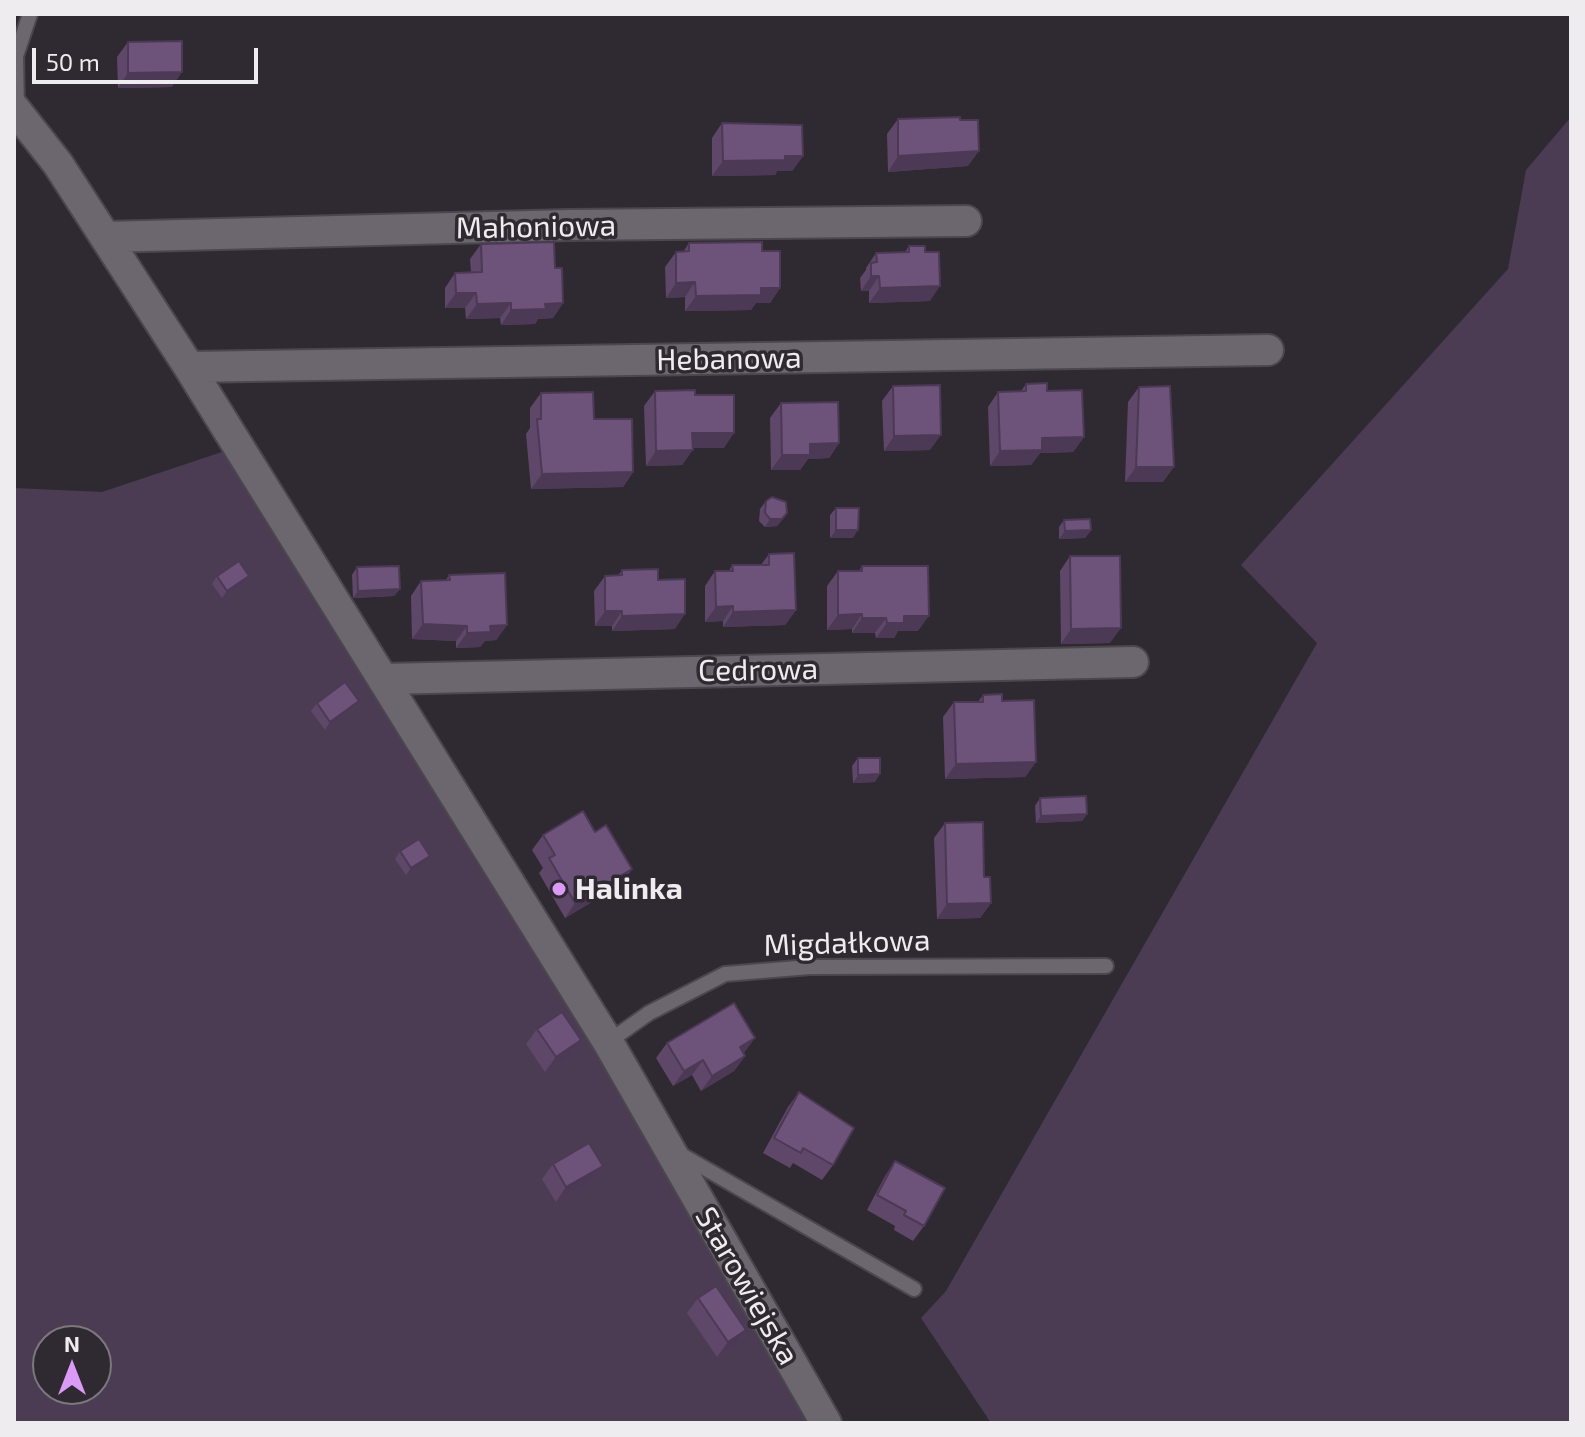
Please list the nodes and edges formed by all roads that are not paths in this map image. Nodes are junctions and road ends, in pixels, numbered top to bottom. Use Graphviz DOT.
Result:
graph roads {
  1 [pos="20,14"];
  2 [pos="30,14"];
  3 [pos="14,17"];
  4 [pos="16,110"];
  5 [pos="966,221"];
  6 [pos="105,237"];
  7 [pos="1268,350"];
  8 [pos="189,367"];
  9 [pos="1133,662"];
  10 [pos="383,679"];
  11 [pos="1106,966"];
  12 [pos="608,1042"];
  13 [pos="669,1148"];
  14 [pos="914,1289"];
  15 [pos="826,1423"];
  1 -- 3 [label="lane"];
  2 -- 4 [label="lane"];
  4 -- 6 [label="street, Starowiejska"];
  5 -- 6 [label="street, Mahoniowa"];
  6 -- 8 [label="street, Starowiejska"];
  7 -- 8 [label="street, Hebanowa"];
  8 -- 10 [label="street, Starowiejska"];
  9 -- 10 [label="street, Cedrowa"];
  10 -- 12 [label="street, Starowiejska"];
  11 -- 12 [label="lane, Migdałkowa"];
  12 -- 13 [label="street, Starowiejska"];
  13 -- 14 [label="lane"];
  13 -- 15 [label="street, Starowiejska"];
}
